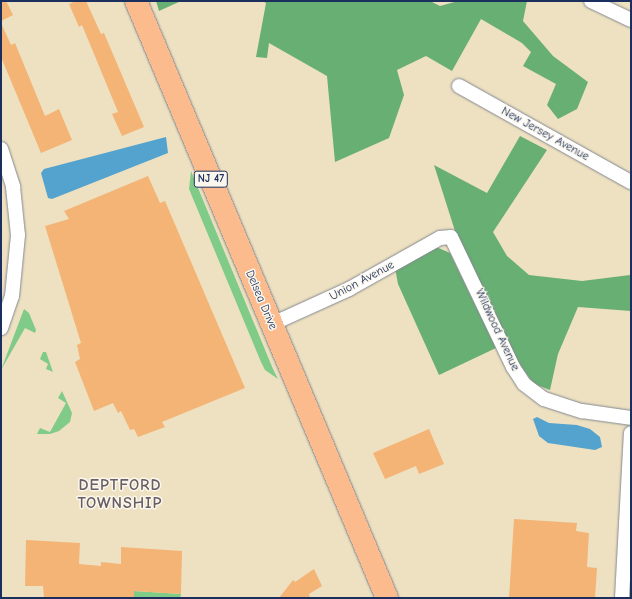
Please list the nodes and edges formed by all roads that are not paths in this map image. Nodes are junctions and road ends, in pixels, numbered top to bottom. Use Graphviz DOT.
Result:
graph roads {
  1 [pos="136,1"];
  2 [pos="592,1"];
  3 [pos="631,20"];
  4 [pos="459,86"];
  5 [pos="1,148"];
  6 [pos="631,182"];
  7 [pos="451,237"];
  8 [pos="272,324"];
  9 [pos="1,328"];
  10 [pos="631,418"];
  11 [pos="631,433"];
  12 [pos="387,598"];
  13 [pos="622,598"];
  1 -- 8 [label="main road, Delsea Drive / NJ 47"];
  2 -- 3 [label="street"];
  4 -- 6 [label="street, New Jersey Avenue"];
  5 -- 9 [label="street"];
  7 -- 8 [label="street, Union Avenue"];
  7 -- 10 [label="street, Wildwood Avenue"];
  8 -- 12 [label="main road, Delsea Drive / NJ 47"];
  11 -- 13 [label="street"];
}
